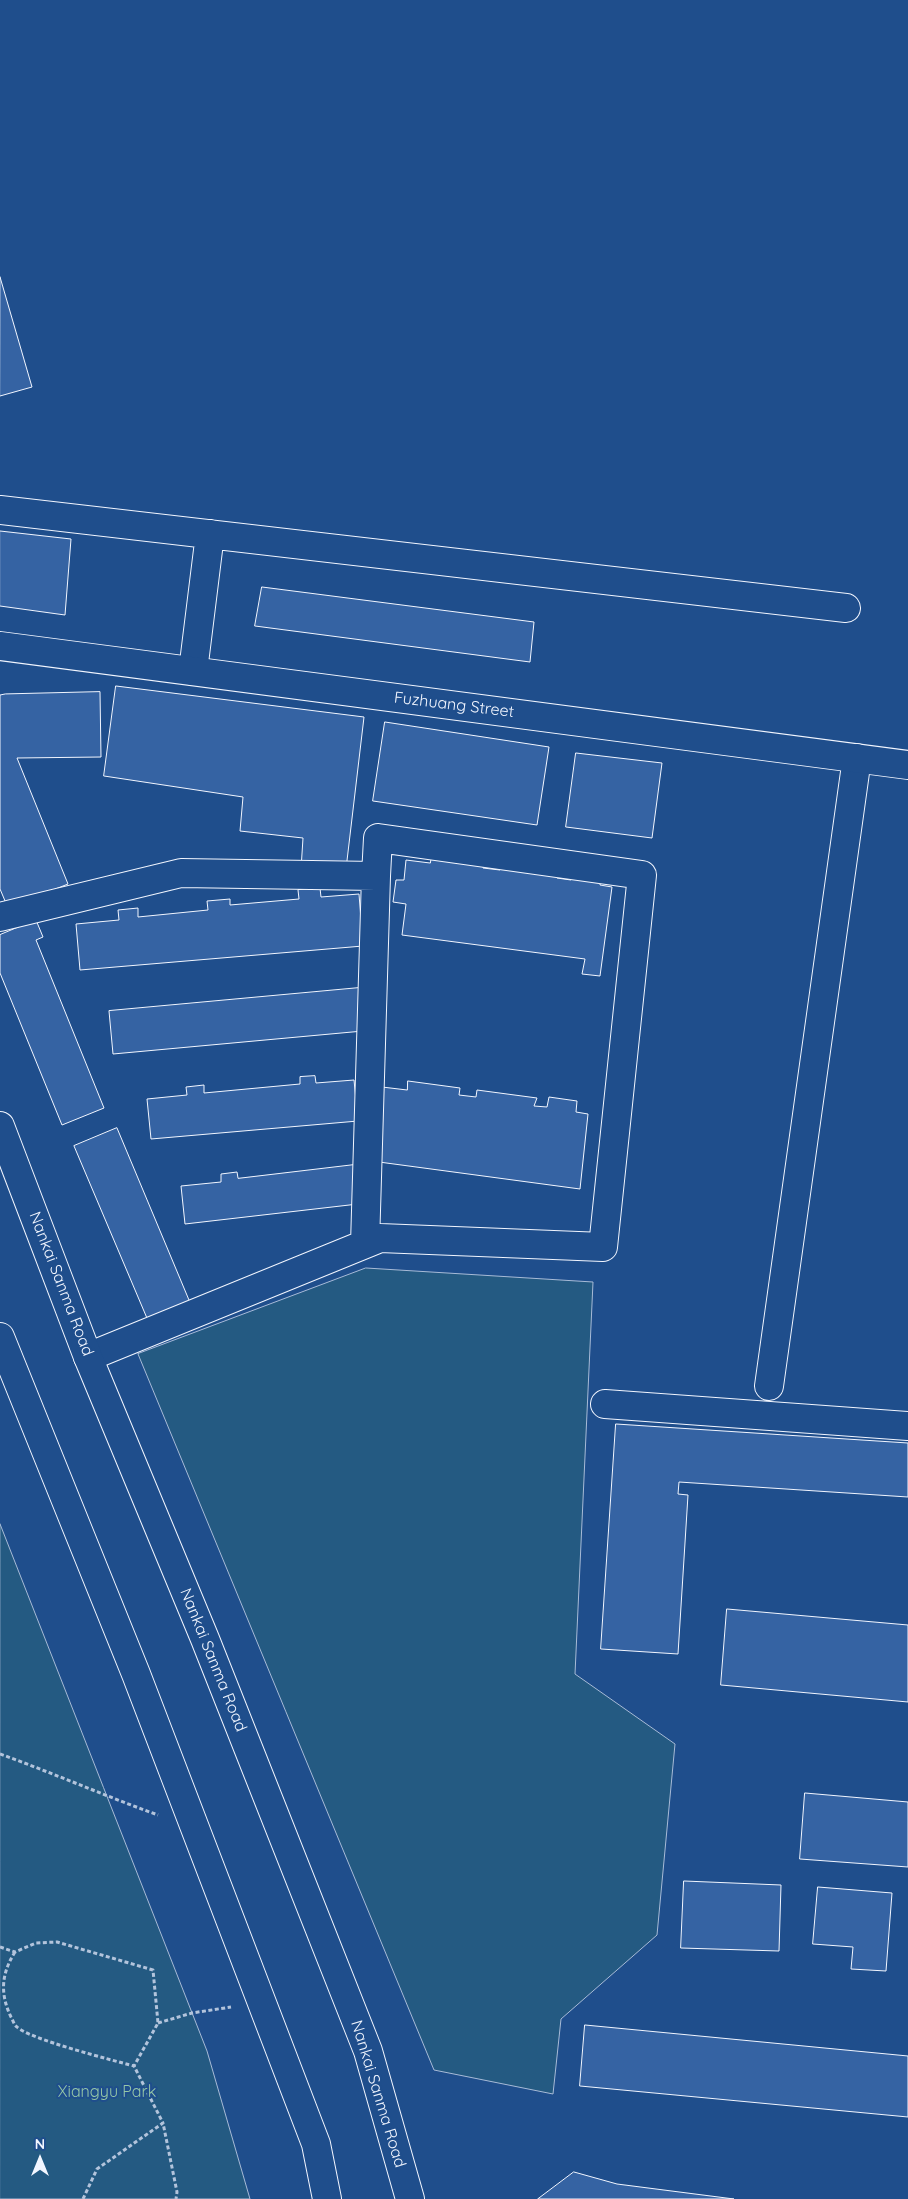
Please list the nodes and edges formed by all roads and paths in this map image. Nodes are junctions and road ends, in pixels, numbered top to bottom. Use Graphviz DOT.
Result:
graph roads {
  1 [pos="0,510"];
  2 [pos="210,534"];
  3 [pos="846,608"];
  4 [pos="0,646"];
  5 [pos="194,671"];
  6 [pos="857,758"];
  7 [pos="908,765"];
  8 [pos="376,876"];
  9 [pos="0,917"];
  10 [pos="0,1126"];
  11 [pos="365,1244"];
  12 [pos="0,1337"];
  13 [pos="88,1357"];
  14 [pos="769,1386"];
  15 [pos="605,1404"];
  16 [pos="908,1426"];
  17 [pos="0,1754"];
  18 [pos="196,1829"];
  19 [pos="0,1947"];
  20 [pos="15,1952"];
  21 [pos="262,2002"];
  22 [pos="158,2023"];
  23 [pos="134,2066"];
  24 [pos="164,2123"];
  25 [pos="83,2199"];
  26 [pos="176,2199"];
  27 [pos="326,2199"];
  28 [pos="410,2199"];
  1 -- 2 [label="street"];
  2 -- 3 [label="street"];
  2 -- 5 [label="street"];
  4 -- 5 [label="street, Fuzhuang Street"];
  5 -- 6 [label="street, Fuzhuang Street"];
  6 -- 7 [label="street, Fuzhuang Street"];
  6 -- 14 [label="street"];
  8 -- 9 [label="street"];
  8 -- 11 [label="street"];
  8 -- 11 [label="street"];
  10 -- 13 [label="street, Nankai Sanma Road"];
  11 -- 13 [label="street"];
  12 -- 18 [label="street"];
  13 -- 28 [label="street, Nankai Sanma Road"];
  15 -- 16 [label="street"];
  17 -- 18 [label="path"];
  18 -- 21 [label="street"];
  19 -- 20 [label="path"];
  20 -- 22 [label="path"];
  20 -- 23 [label="path"];
  21 -- 22 [label="path"];
  21 -- 27 [label="street"];
  22 -- 23 [label="path"];
  23 -- 24 [label="path"];
  24 -- 25 [label="path"];
  24 -- 26 [label="path"];
}
